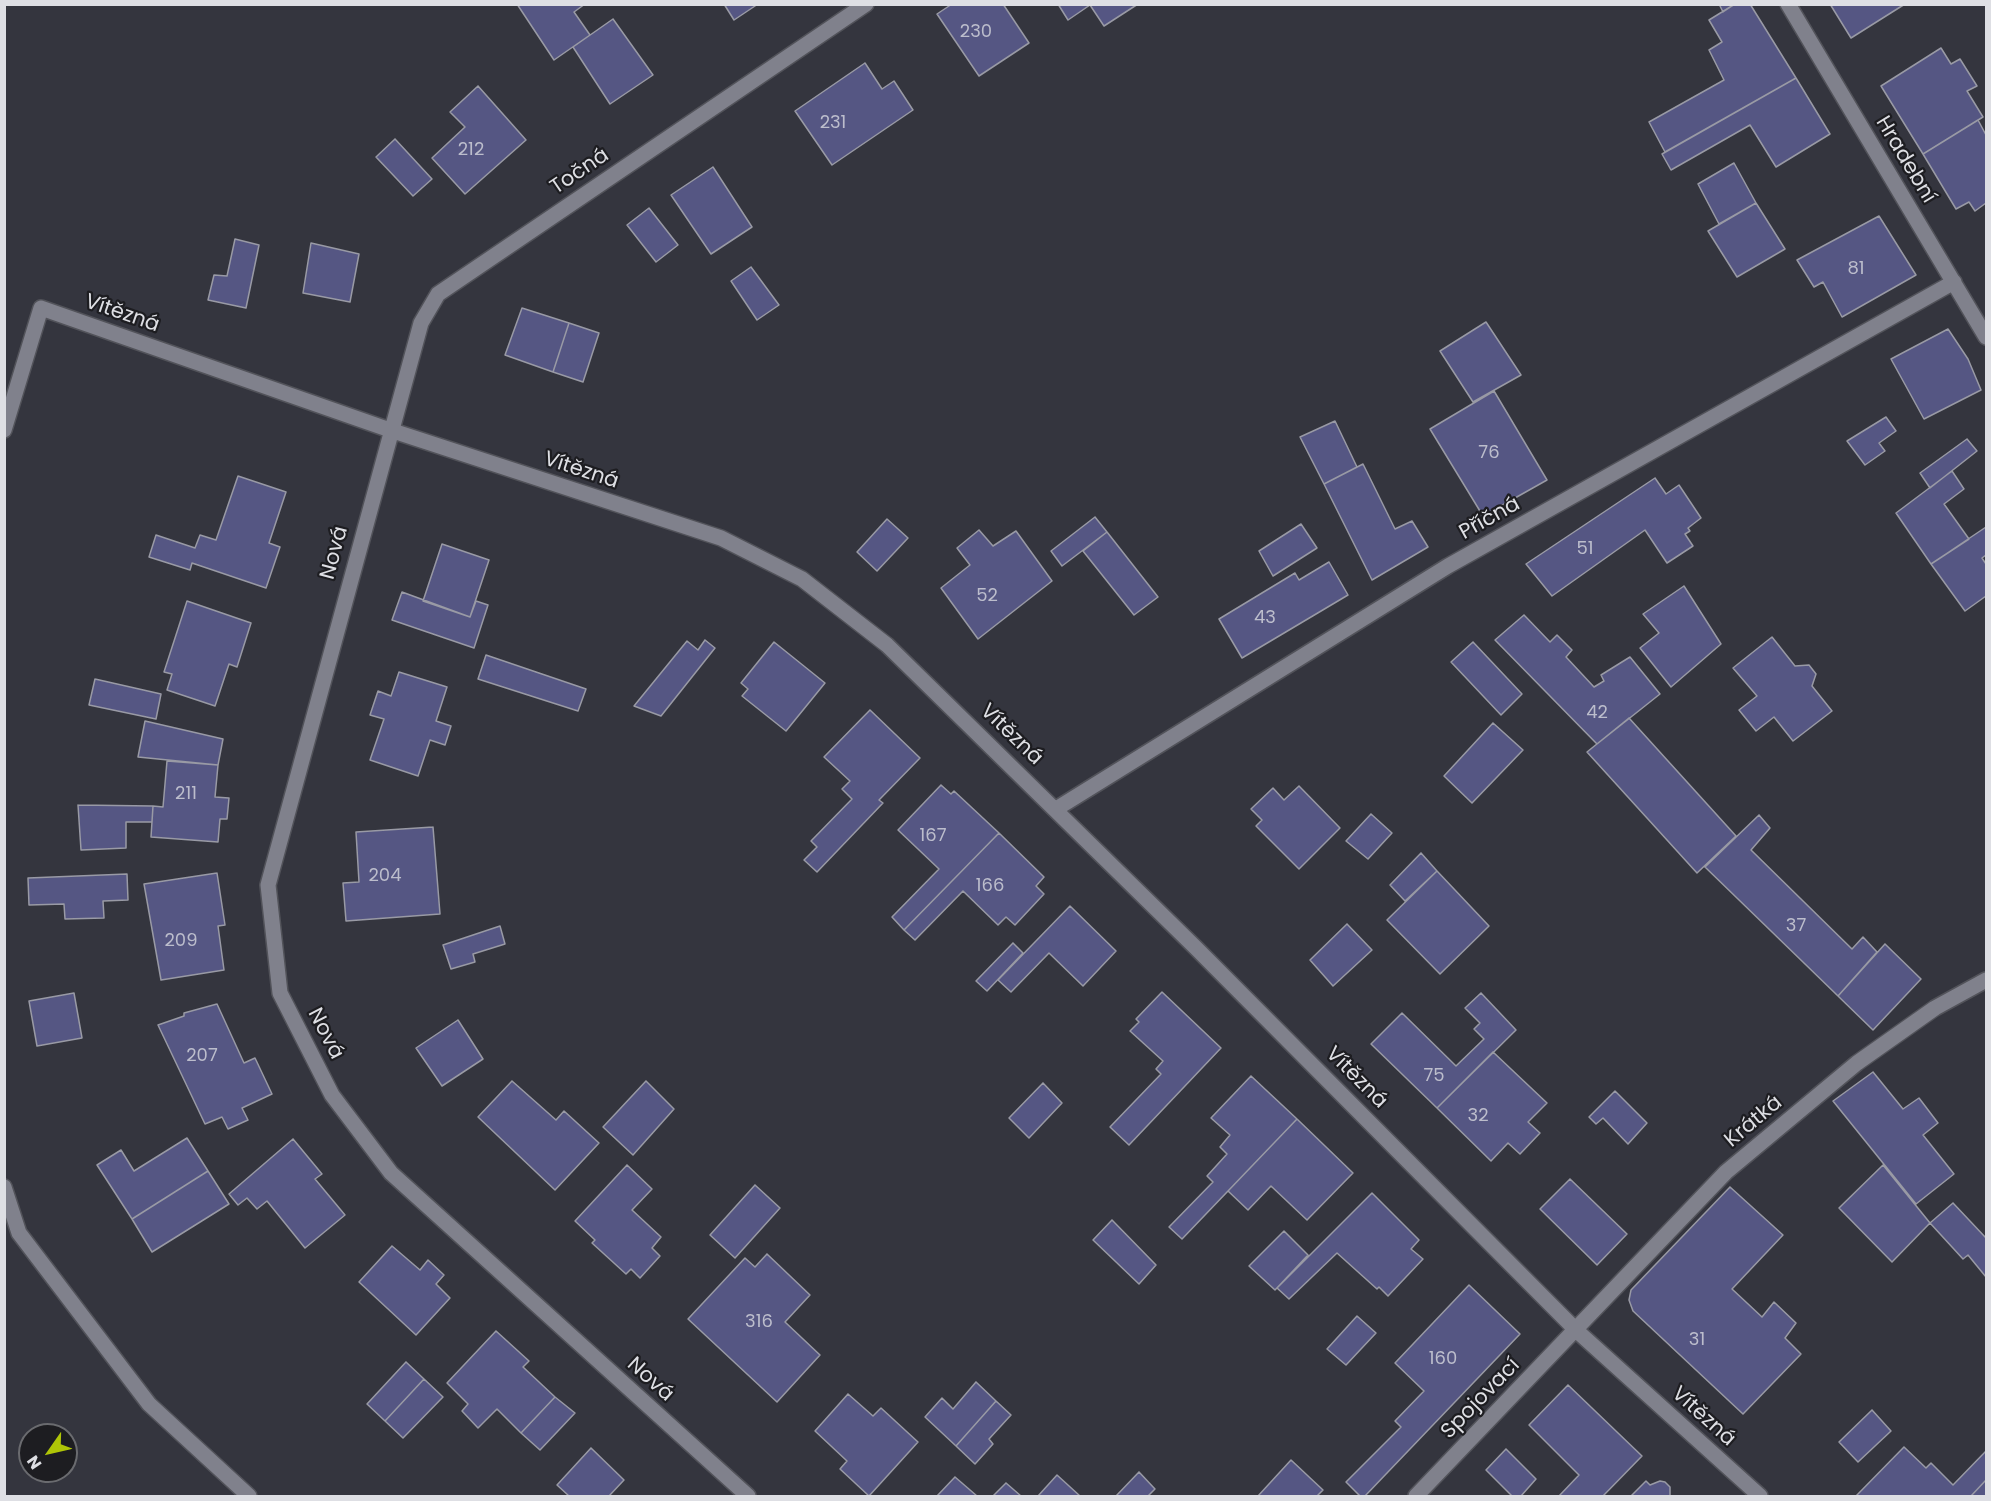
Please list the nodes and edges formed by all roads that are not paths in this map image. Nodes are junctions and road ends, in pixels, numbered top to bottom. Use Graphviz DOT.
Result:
graph roads {
  1 [pos="866,4"];
  2 [pos="1788,4"];
  3 [pos="1954,282"];
  4 [pos="1986,337"];
  5 [pos="4,430"];
  6 [pos="390,430"];
  7 [pos="1056,809"];
  8 [pos="1986,980"];
  9 [pos="4,1187"];
  10 [pos="1577,1331"];
  11 [pos="249,1497"];
  12 [pos="748,1497"];
  13 [pos="1416,1497"];
  14 [pos="1760,1497"];
  1 -- 6 [label="street, Točná"];
  2 -- 3 [label="street, Hradební"];
  3 -- 4 [label="street, Hradební"];
  3 -- 7 [label="street, Příčná"];
  5 -- 6 [label="street, Vítězná"];
  6 -- 7 [label="street, Vítězná"];
  6 -- 12 [label="street, Nová"];
  7 -- 10 [label="street, Vítězná"];
  8 -- 10 [label="street, Krátká"];
  9 -- 11 [label="street"];
  10 -- 13 [label="street, Spojovací"];
  10 -- 14 [label="street, Vítězná"];
}
